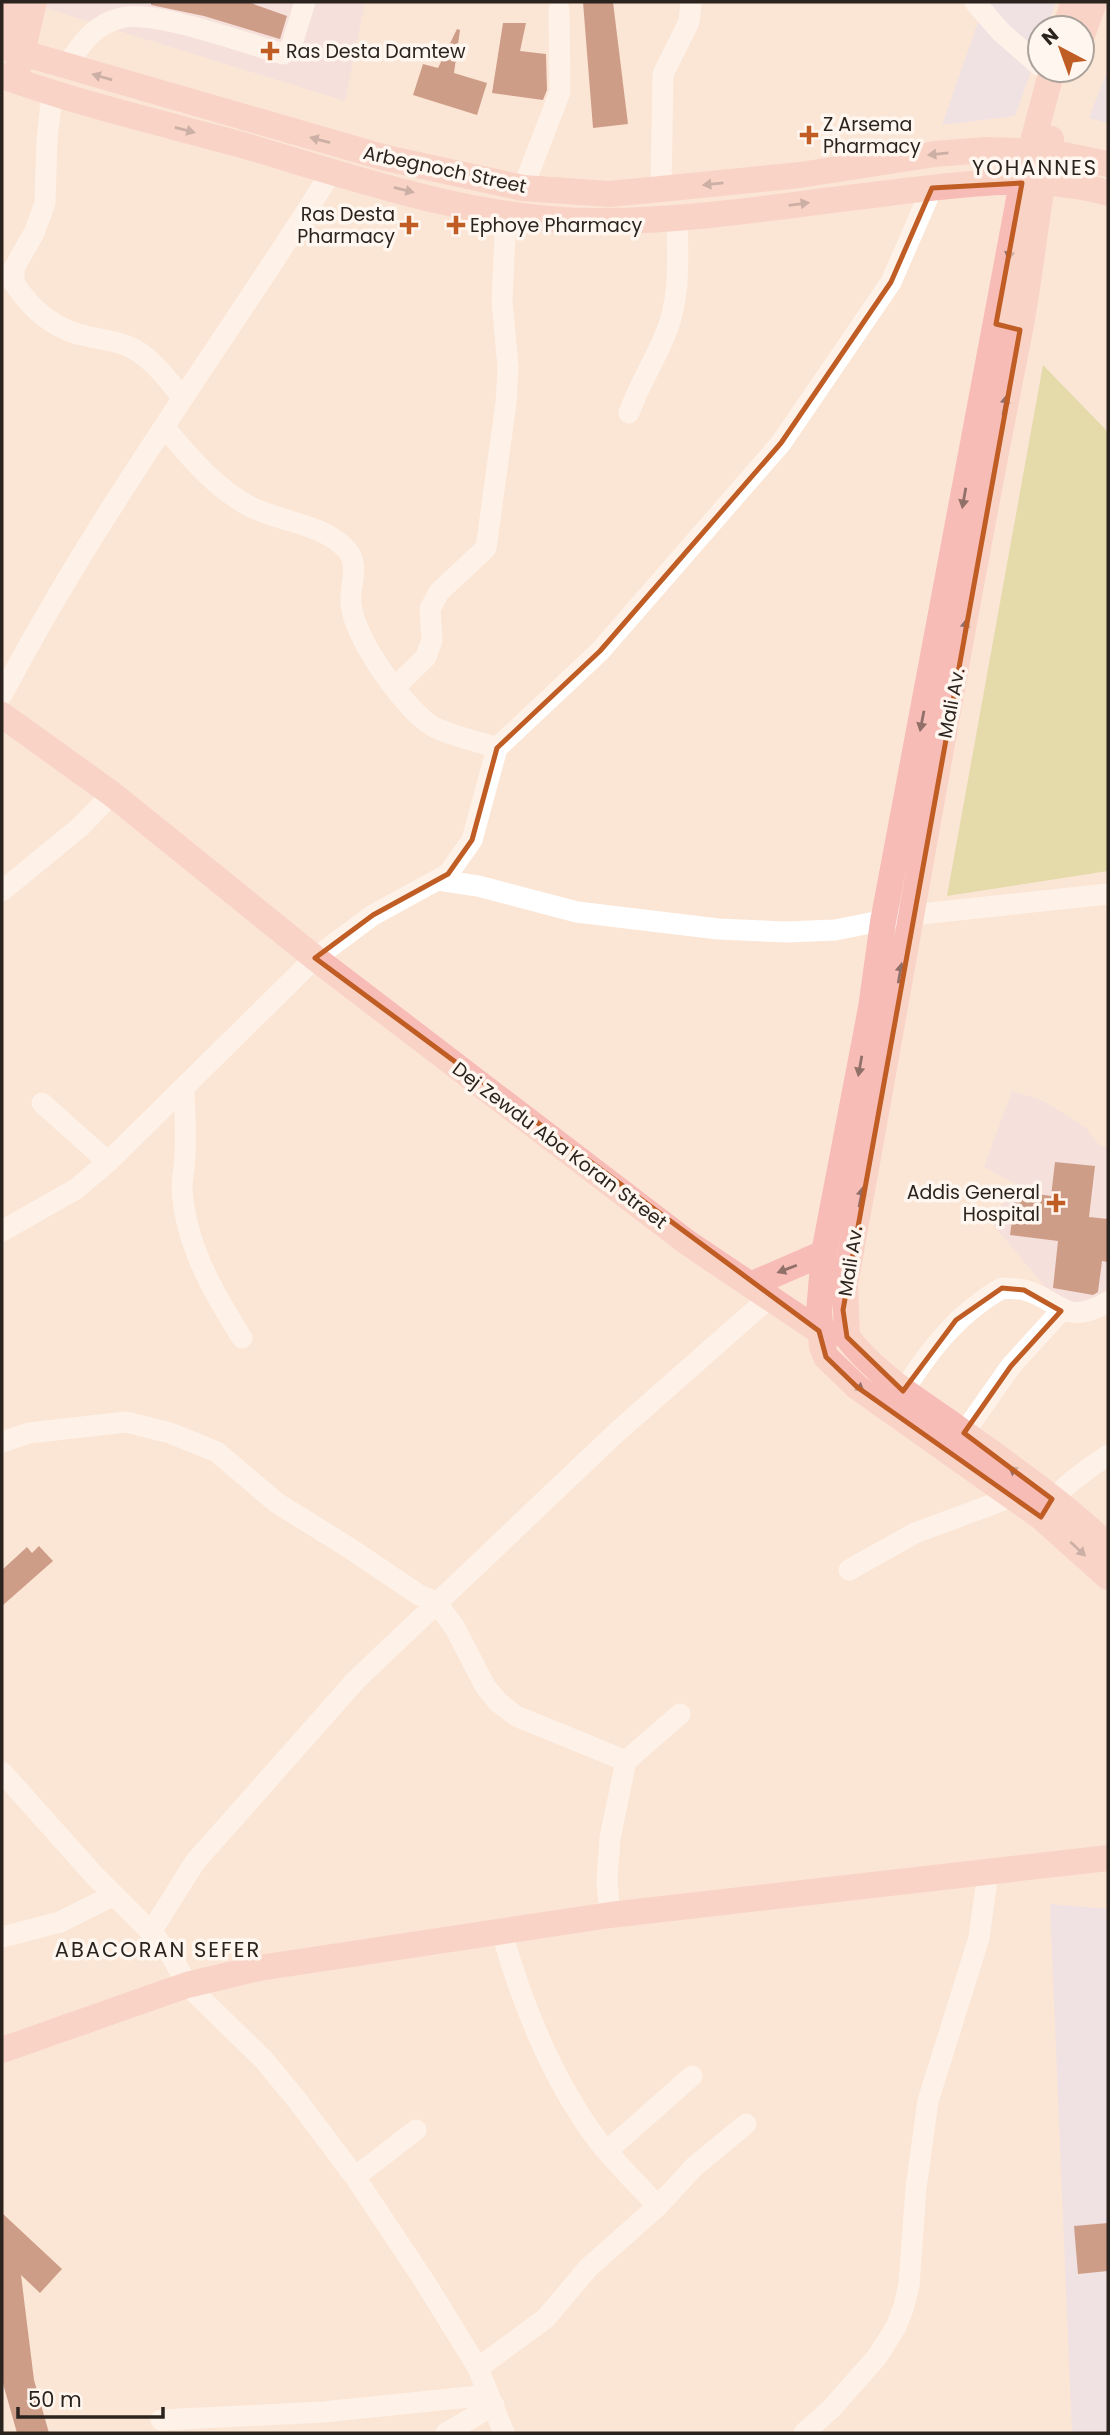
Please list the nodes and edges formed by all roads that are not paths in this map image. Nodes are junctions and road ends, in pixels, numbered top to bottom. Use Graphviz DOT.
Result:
graph roads {
  1 [pos="11,2"];
  2 [pos="34,2"];
  3 [pos="305,2"];
  4 [pos="691,2"];
  5 [pos="975,2"];
  6 [pos="559,10"];
  7 [pos="2,33"];
  8 [pos="12,50"];
  9 [pos="1026,51"];
  10 [pos="66,67"];
  11 [pos="8,79"];
  12 [pos="1050,84"];
  13 [pos="52,94"];
  14 [pos="1040,151"];
  15 [pos="1108,164"];
  16 [pos="332,171"];
  17 [pos="1032,183"];
  18 [pos="523,188"];
  19 [pos="932,188"];
  20 [pos="661,189"];
  21 [pos="1108,193"];
  22 [pos="506,215"];
  23 [pos="677,218"];
  24 [pos="1008,327"];
  25 [pos="181,396"];
  26 [pos="629,414"];
  27 [pos="164,427"];
  28 [pos="396,686"];
  29 [pos="2,695"];
  30 [pos="2,715"];
  31 [pos="497,748"];
  32 [pos="112,794"];
  33 [pos="443,877"];
  34 [pos="2,891"];
  35 [pos="1108,894"];
  36 [pos="911,915"];
  37 [pos="883,922"];
  38 [pos="315,958"];
  39 [pos="184,1090"];
  40 [pos="42,1103"];
  41 [pos="108,1161"];
  42 [pos="2,1231"];
  43 [pos="824,1254"];
  44 [pos="760,1292"];
  45 [pos="1108,1302"];
  46 [pos="1061,1311"];
  47 [pos="820,1331"];
  48 [pos="847,1337"];
  49 [pos="242,1338"];
  50 [pos="904,1390"];
  51 [pos="964,1433"];
  52 [pos="2,1442"];
  53 [pos="1108,1455"];
  54 [pos="1012,1497"];
  55 [pos="1047,1508"];
  56 [pos="1108,1546"];
  57 [pos="849,1570"];
  58 [pos="1108,1577"];
  59 [pos="436,1602"];
  60 [pos="680,1714"];
  61 [pos="626,1761"];
  62 [pos="5,1780"];
  63 [pos="1100,1860"];
  64 [pos="988,1872"];
  65 [pos="114,1895"];
  66 [pos="610,1916"];
  67 [pos="151,1932"];
  68 [pos="502,1933"];
  69 [pos="2,1937"];
  70 [pos="187,1985"];
  71 [pos="2,2050"];
  72 [pos="692,2076"];
  73 [pos="746,2124"];
  74 [pos="416,2130"];
  75 [pos="607,2151"];
  76 [pos="355,2177"];
  77 [pos="658,2206"];
  78 [pos="478,2368"];
  79 [pos="492,2400"];
  80 [pos="161,2420"];
  81 [pos="446,2433"];
  82 [pos="505,2433"];
  83 [pos="804,2433"];
  1 -- 7 [label="main road"];
  2 -- 8 [label="main road"];
  3 -- 10 [label="street"];
  4 -- 20 [label="street"];
  5 -- 9 [label="street"];
  6 -- 18 [label="street"];
  8 -- 10 [label="main road, Arbegnoch Street"];
  8 -- 11 [label="main road"];
  18 -- 10 [label="main road, Arbegnoch Street, one-way"];
  11 -- 13 [label="main road, Arbegnoch Street"];
  12 -- 14 [label="main road, Mali Av."];
  13 -- 16 [label="main road, Arbegnoch Street, one-way"];
  13 -- 25 [label="street"];
  14 -- 15 [label="main road, Arbegnoch Street"];
  14 -- 17 [label="main road, Mali Av."];
  14 -- 20 [label="main road, Arbegnoch Street, one-way"];
  16 -- 22 [label="main road, Arbegnoch Street, one-way"];
  16 -- 25 [label="street"];
  17 -- 19 [label="main road, Arbegnoch Street"];
  17 -- 21 [label="main road, Arbegnoch Street"];
  17 -- 24 [label="main road, Mali Av."];
  18 -- 20 [label="main road, Arbegnoch Street"];
  23 -- 19 [label="main road, Arbegnoch Street, one-way"];
  19 -- 31 [label="street"];
  22 -- 23 [label="main road, Arbegnoch Street"];
  22 -- 28 [label="street"];
  23 -- 26 [label="street"];
  36 -- 24 [label="main road, Mali Av., one-way"];
  24 -- 37 [label="main road, Mali Av., one-way"];
  25 -- 27 [label="street"];
  27 -- 28 [label="street"];
  27 -- 29 [label="street"];
  28 -- 31 [label="street"];
  30 -- 32 [label="main road, Dej Zewdu Aba Koran Street"];
  31 -- 33 [label="street"];
  32 -- 34 [label="street"];
  32 -- 38 [label="main road, Dej Zewdu Aba Koran Street"];
  33 -- 37 [label="street"];
  33 -- 38 [label="street"];
  35 -- 36 [label="street"];
  36 -- 37 [label="street"];
  48 -- 36 [label="main road, Mali Av., one-way"];
  37 -- 43 [label="main road, Mali Av., one-way"];
  38 -- 39 [label="street"];
  38 -- 44 [label="main road, Dej Zewdu Aba Koran Street"];
  39 -- 41 [label="street"];
  39 -- 49 [label="street"];
  40 -- 41 [label="street"];
  41 -- 42 [label="street"];
  43 -- 44 [label="main road, one-way"];
  43 -- 47 [label="main road, Mali Av."];
  44 -- 47 [label="main road, Dej Zewdu Aba Koran Street"];
  44 -- 59 [label="street"];
  45 -- 46 [label="street"];
  46 -- 50 [label="street"];
  46 -- 51 [label="street"];
  47 -- 48 [label="main road"];
  47 -- 54 [label="main road, one-way"];
  48 -- 50 [label="main road"];
  50 -- 51 [label="main road"];
  55 -- 51 [label="main road, one-way"];
  52 -- 59 [label="street"];
  53 -- 55 [label="street"];
  54 -- 55 [label="main road"];
  54 -- 57 [label="street"];
  55 -- 56 [label="main road"];
  55 -- 58 [label="main road, one-way"];
  59 -- 61 [label="street"];
  59 -- 67 [label="street"];
  60 -- 61 [label="street"];
  61 -- 66 [label="street"];
  62 -- 65 [label="street"];
  63 -- 64 [label="main road"];
  64 -- 66 [label="main road"];
  64 -- 83 [label="street"];
  65 -- 67 [label="street"];
  65 -- 69 [label="street"];
  66 -- 68 [label="main road"];
  67 -- 70 [label="street"];
  68 -- 70 [label="main road"];
  68 -- 75 [label="street"];
  70 -- 71 [label="main road"];
  70 -- 76 [label="street"];
  72 -- 75 [label="street"];
  73 -- 77 [label="street"];
  74 -- 76 [label="street"];
  75 -- 77 [label="street"];
  76 -- 78 [label="street"];
  77 -- 78 [label="street"];
  78 -- 79 [label="street"];
  79 -- 80 [label="street"];
  79 -- 81 [label="street"];
  79 -- 82 [label="street"];
}
